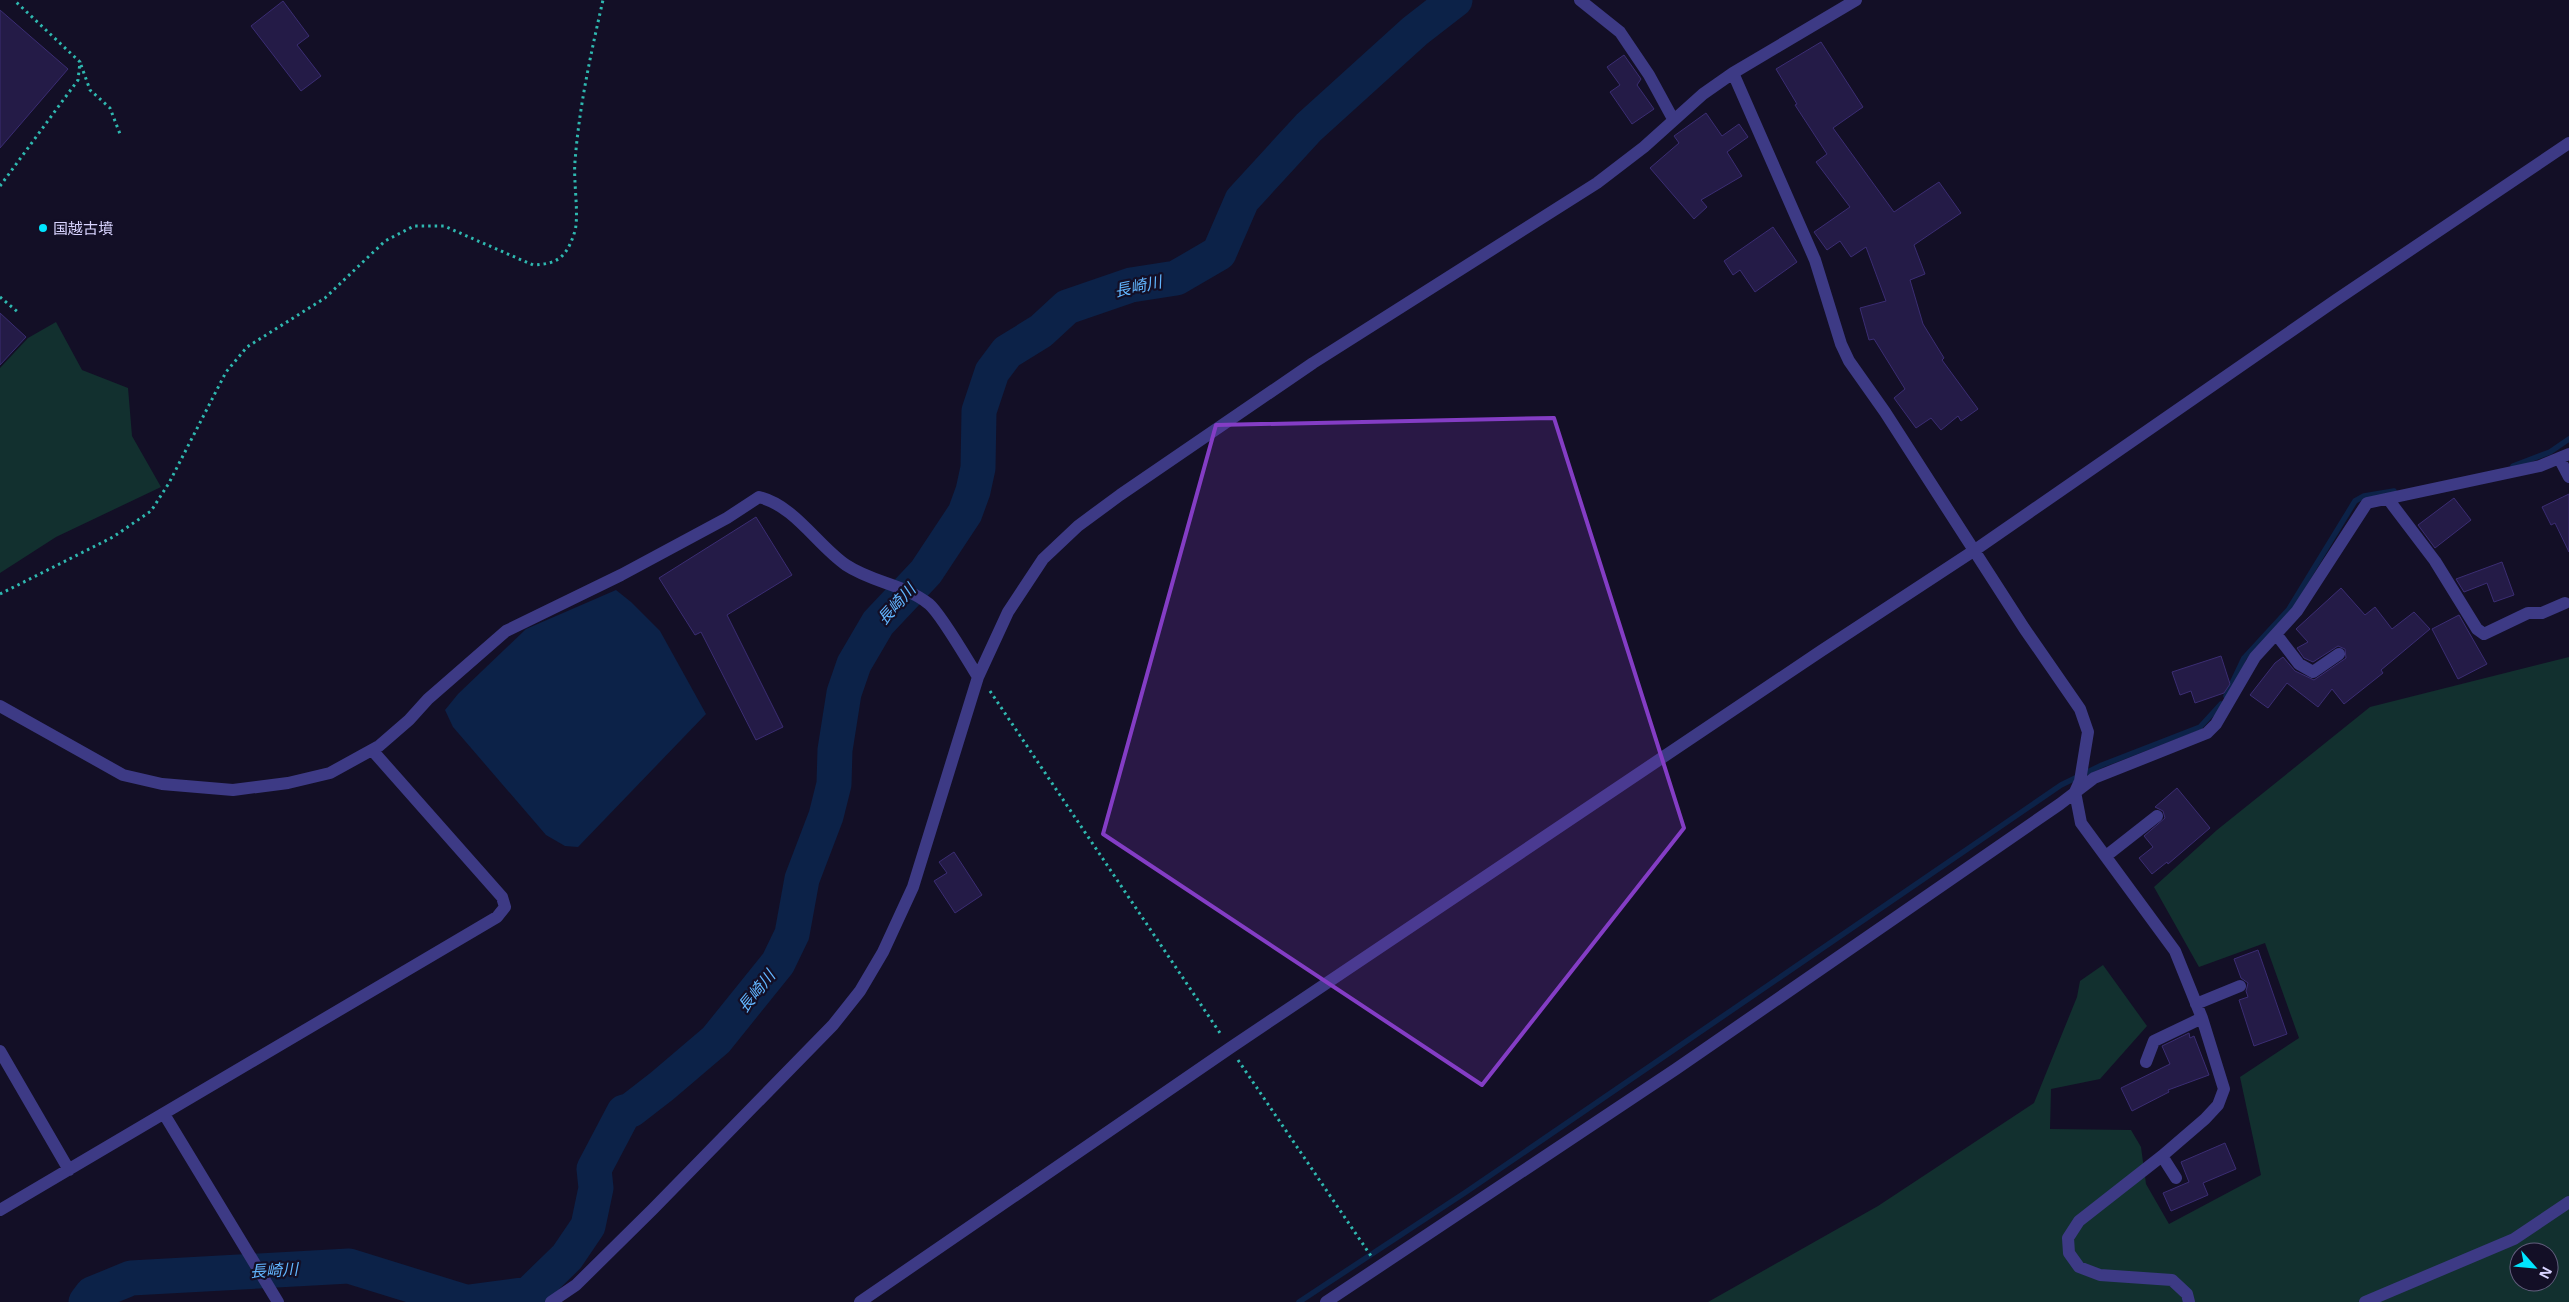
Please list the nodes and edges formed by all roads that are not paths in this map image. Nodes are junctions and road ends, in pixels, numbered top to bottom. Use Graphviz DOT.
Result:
graph roads {
  1 [pos="1580,0"];
  2 [pos="1856,0"];
  3 [pos="1733,73"];
  4 [pos="1673,119"];
  5 [pos="2569,143"];
  6 [pos="2564,456"];
  7 [pos="2569,478"];
  8 [pos="2388,499"];
  9 [pos="1975,550"];
  10 [pos="2565,603"];
  11 [pos="2276,634"];
  12 [pos="2339,654"];
  13 [pos="978,677"];
  14 [pos="0,706"];
  15 [pos="372,750"];
  16 [pos="2078,787"];
  17 [pos="2156,816"];
  18 [pos="2106,856"];
  19 [pos="2240,986"];
  20 [pos="2196,1004"];
  21 [pos="2202,1018"];
  22 [pos="0,1051"];
  23 [pos="2146,1062"];
  24 [pos="164,1114"];
  25 [pos="2162,1156"];
  26 [pos="69,1170"];
  27 [pos="2176,1178"];
  28 [pos="2569,1202"];
  29 [pos="0,1210"];
  30 [pos="276,1299"];
  31 [pos="551,1302"];
  32 [pos="860,1302"];
  33 [pos="1326,1302"];
  34 [pos="2189,1302"];
  35 [pos="2365,1302"];
  1 -- 4 [label="street"];
  2 -- 3 [label="street"];
  3 -- 4 [label="street"];
  3 -- 9 [label="street"];
  4 -- 13 [label="street"];
  5 -- 9 [label="street"];
  6 -- 7 [label="street"];
  6 -- 8 [label="street"];
  8 -- 10 [label="street"];
  8 -- 11 [label="street"];
  9 -- 16 [label="street"];
  9 -- 32 [label="street"];
  11 -- 12 [label="street"];
  11 -- 16 [label="street"];
  13 -- 15 [label="street"];
  13 -- 31 [label="street"];
  14 -- 15 [label="street"];
  15 -- 24 [label="street"];
  16 -- 18 [label="street"];
  16 -- 33 [label="street"];
  17 -- 18 [label="street"];
  18 -- 20 [label="street"];
  19 -- 20 [label="street"];
  20 -- 21 [label="street"];
  21 -- 23 [label="street"];
  21 -- 25 [label="street"];
  22 -- 26 [label="street"];
  24 -- 26 [label="street"];
  24 -- 30 [label="street"];
  25 -- 27 [label="street"];
  25 -- 34 [label="street"];
  26 -- 29 [label="street"];
  28 -- 35 [label="street"];
}
